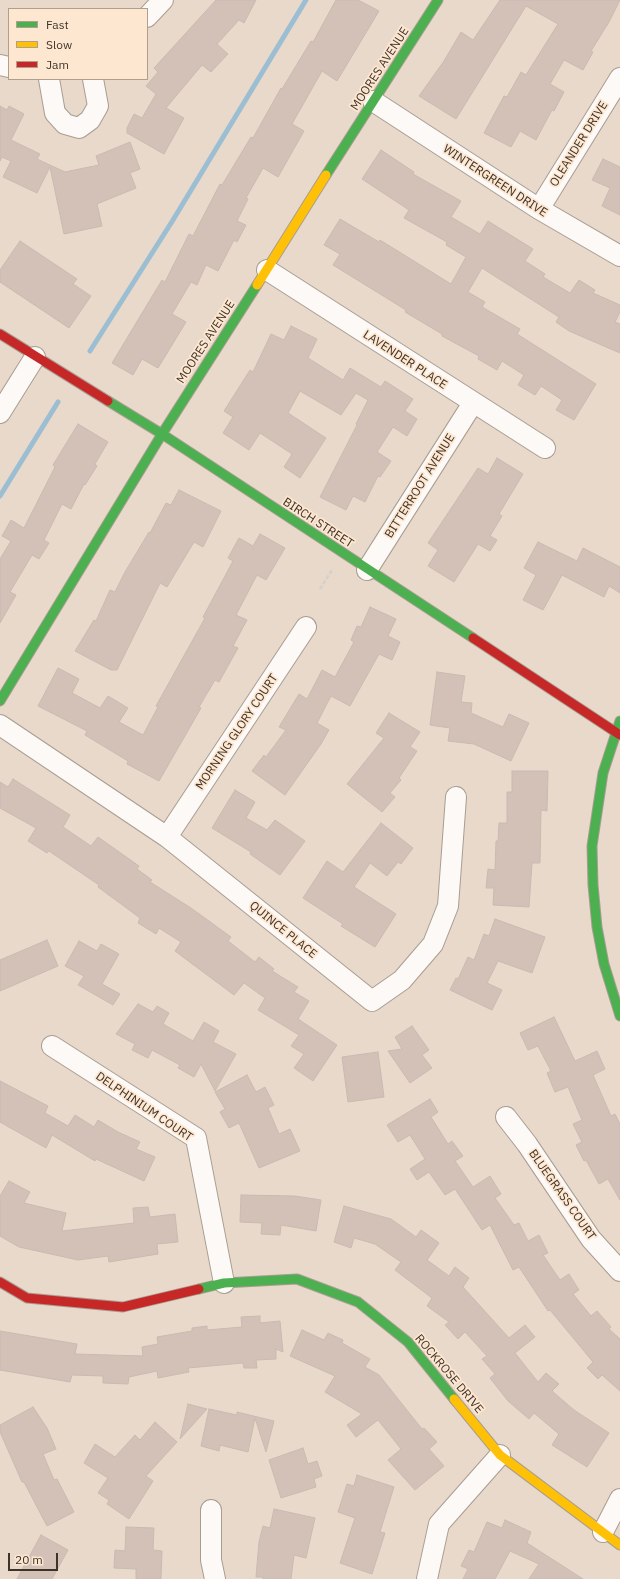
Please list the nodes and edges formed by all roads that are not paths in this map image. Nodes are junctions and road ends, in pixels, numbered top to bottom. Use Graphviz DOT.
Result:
graph roads {
  1 [pos="163,0"];
  2 [pos="438,0"];
  3 [pos="148,16"];
  4 [pos="620,78"];
  5 [pos="49,80"];
  6 [pos="93,80"];
  7 [pos="373,101"];
  8 [pos="539,209"];
  9 [pos="620,256"];
  10 [pos="267,270"];
  11 [pos="0,334"];
  12 [pos="35,357"];
  13 [pos="473,403"];
  14 [pos="0,413"];
  15 [pos="162,434"];
  16 [pos="545,448"];
  17 [pos="367,570"];
  18 [pos="306,627"];
  19 [pos="0,701"];
  20 [pos="620,720"];
  21 [pos="0,725"];
  22 [pos="618,733"];
  23 [pos="456,797"];
  24 [pos="167,838"];
  25 [pos="620,1016"];
  26 [pos="52,1046"];
  27 [pos="506,1117"];
  28 [pos="620,1271"];
  29 [pos="0,1282"];
  30 [pos="224,1282"];
  31 [pos="500,1455"];
  32 [pos="620,1499"];
  33 [pos="211,1510"];
  34 [pos="603,1532"];
  35 [pos="620,1545"];
  36 [pos="215,1579"];
  37 [pos="427,1579"];
  1 -- 3 [label="street"];
  2 -- 7 [label="street, MOORES AVENUE"];
  4 -- 8 [label="street, OLEANDER DRIVE"];
  5 -- 6 [label="street"];
  7 -- 8 [label="street, WINTERGREEN DRIVE"];
  7 -- 10 [label="street, MOORES AVENUE"];
  8 -- 9 [label="street, WINTERGREEN DRIVE"];
  10 -- 13 [label="street, LAVENDER PLACE"];
  10 -- 15 [label="street, MOORES AVENUE"];
  11 -- 12 [label="street, BIRCH STREET"];
  12 -- 14 [label="street"];
  12 -- 15 [label="street, BIRCH STREET"];
  13 -- 16 [label="street, LAVENDER PLACE"];
  13 -- 17 [label="street, BITTERROOT AVENUE"];
  15 -- 17 [label="street, BIRCH STREET"];
  15 -- 19 [label="street, MOORES AVENUE"];
  17 -- 22 [label="street, BIRCH STREET"];
  18 -- 24 [label="street, MORNING GLORY COURT"];
  20 -- 22 [label="street"];
  21 -- 24 [label="street, QUINCE PLACE"];
  22 -- 25 [label="street"];
  23 -- 24 [label="street, QUINCE PLACE"];
  26 -- 30 [label="street, DELPHINIUM COURT"];
  27 -- 28 [label="street, BLUEGRASS COURT"];
  29 -- 30 [label="street, ROCKROSE DRIVE"];
  30 -- 31 [label="street, ROCKROSE DRIVE"];
  31 -- 34 [label="street, ROCKROSE DRIVE"];
  31 -- 37 [label="street"];
  32 -- 34 [label="street"];
  33 -- 36 [label="street"];
  34 -- 35 [label="street, ROCKROSE DRIVE"];
}
